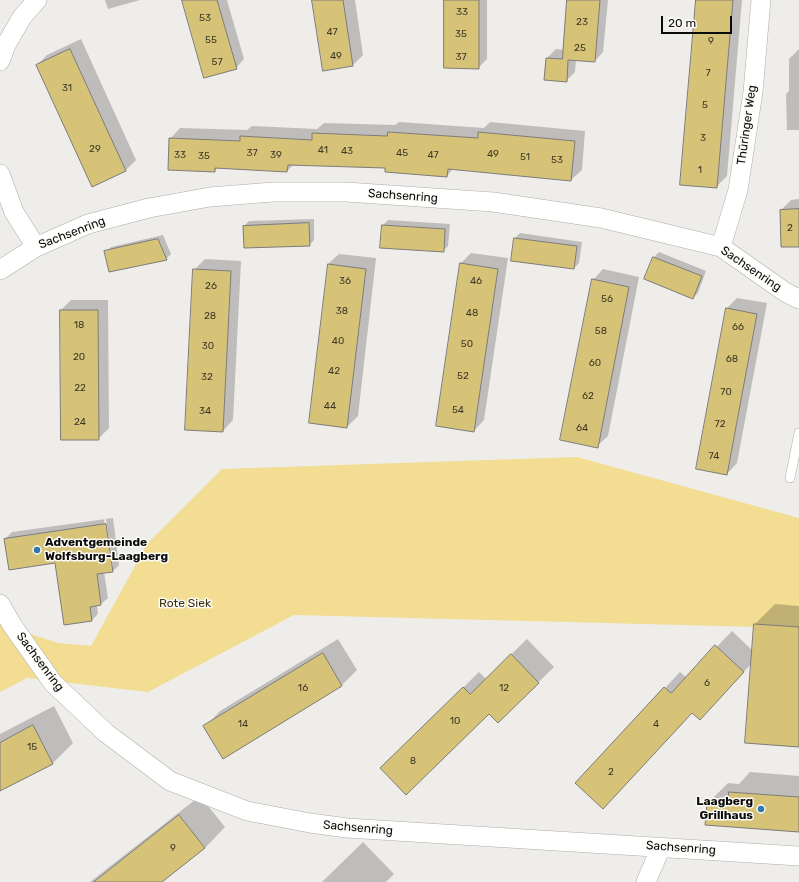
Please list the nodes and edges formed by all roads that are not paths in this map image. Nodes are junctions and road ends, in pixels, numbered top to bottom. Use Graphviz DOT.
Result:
graph roads {
  1 [pos="37,0"];
  2 [pos="761,0"];
  3 [pos="0,61"];
  4 [pos="0,174"];
  5 [pos="36,247"];
  6 [pos="721,247"];
  7 [pos="0,270"];
  8 [pos="799,299"];
  9 [pos="799,433"];
  10 [pos="790,478"];
  11 [pos="0,604"];
  12 [pos="661,847"];
  13 [pos="799,856"];
  14 [pos="646,882"];
  1 -- 3 [label="street"];
  2 -- 6 [label="street, Thüringer Weg"];
  4 -- 5 [label="street"];
  5 -- 6 [label="street, Sachsenring"];
  5 -- 7 [label="street, Sachsenring"];
  6 -- 8 [label="street, Sachsenring"];
  9 -- 10 [label="lane"];
  11 -- 12 [label="street, Sachsenring"];
  12 -- 13 [label="street, Sachsenring"];
  12 -- 14 [label="street"];
}
